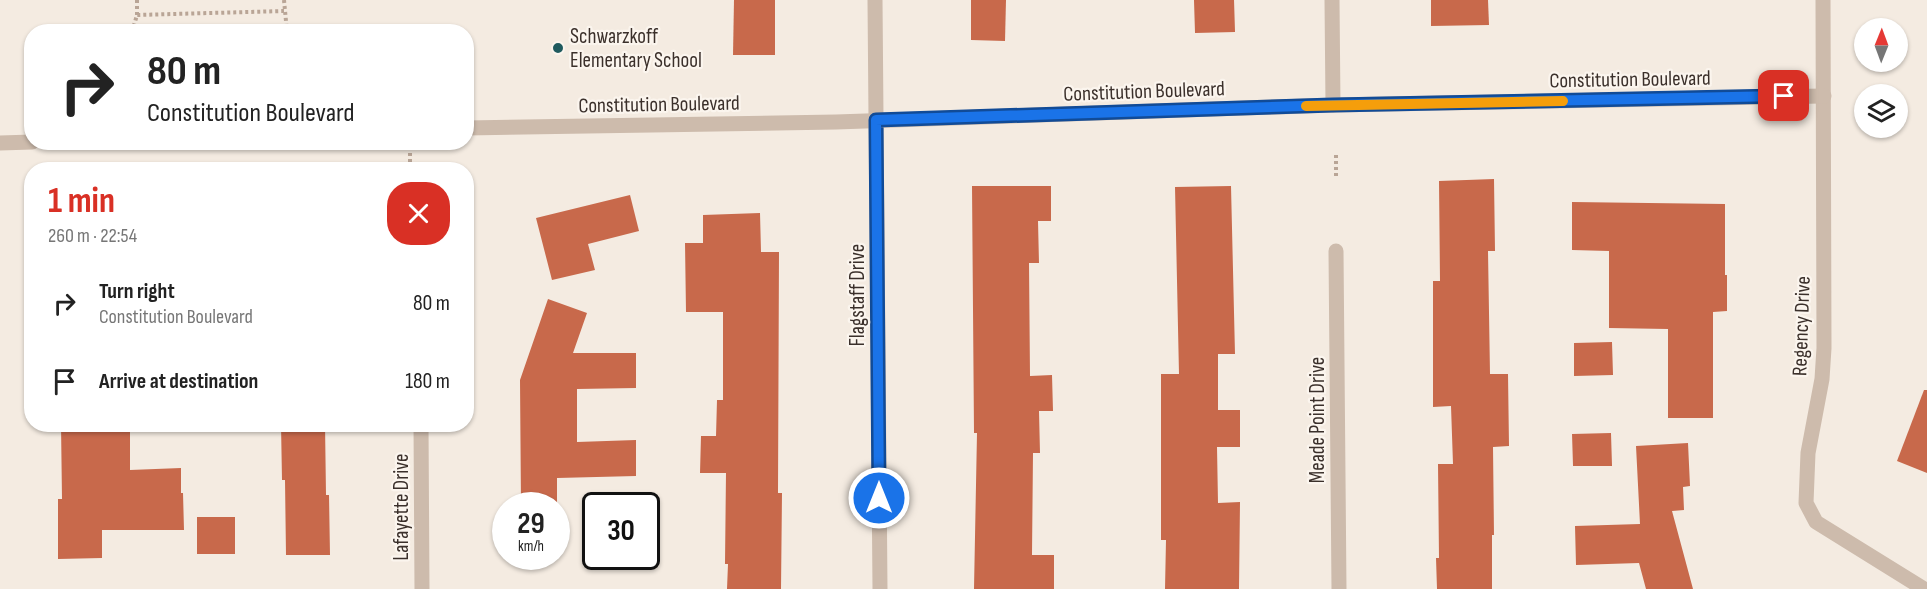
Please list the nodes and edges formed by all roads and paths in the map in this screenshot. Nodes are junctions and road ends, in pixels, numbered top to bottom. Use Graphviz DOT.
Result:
graph roads {
  1 [pos="137,0"];
  2 [pos="284,0"];
  3 [pos="875,0"];
  4 [pos="1332,0"];
  5 [pos="1823,0"];
  6 [pos="284,11"];
  7 [pos="137,15"];
  8 [pos="134,24"];
  9 [pos="286,24"];
  10 [pos="1824,96"];
  11 [pos="1333,105"];
  12 [pos="876,120"];
  13 [pos="474,128"];
  14 [pos="24,142"];
  15 [pos="0,143"];
  16 [pos="410,153"];
  17 [pos="1336,155"];
  18 [pos="410,162"];
  19 [pos="1336,179"];
  20 [pos="1336,251"];
  21 [pos="422,432"];
  22 [pos="422,589"];
  23 [pos="880,589"];
  24 [pos="1339,589"];
  25 [pos="1924,589"];
  1 -- 7 [label="path"];
  2 -- 6 [label="path"];
  3 -- 12 [label="street, Flagstaff Drive"];
  4 -- 11 [label="street"];
  5 -- 10 [label="street, Regency Drive"];
  6 -- 7 [label="path"];
  6 -- 9 [label="path"];
  7 -- 8 [label="path"];
  10 -- 11 [label="street, Constitution Boulevard"];
  10 -- 25 [label="street, Regency Drive"];
  11 -- 12 [label="street, Constitution Boulevard"];
  12 -- 13 [label="street, Constitution Boulevard"];
  12 -- 23 [label="street, Flagstaff Drive"];
  14 -- 15 [label="street"];
  16 -- 18 [label="path"];
  17 -- 19 [label="path"];
  20 -- 24 [label="street, Meade Point Drive"];
  21 -- 22 [label="street, Lafayette Drive"];
}
